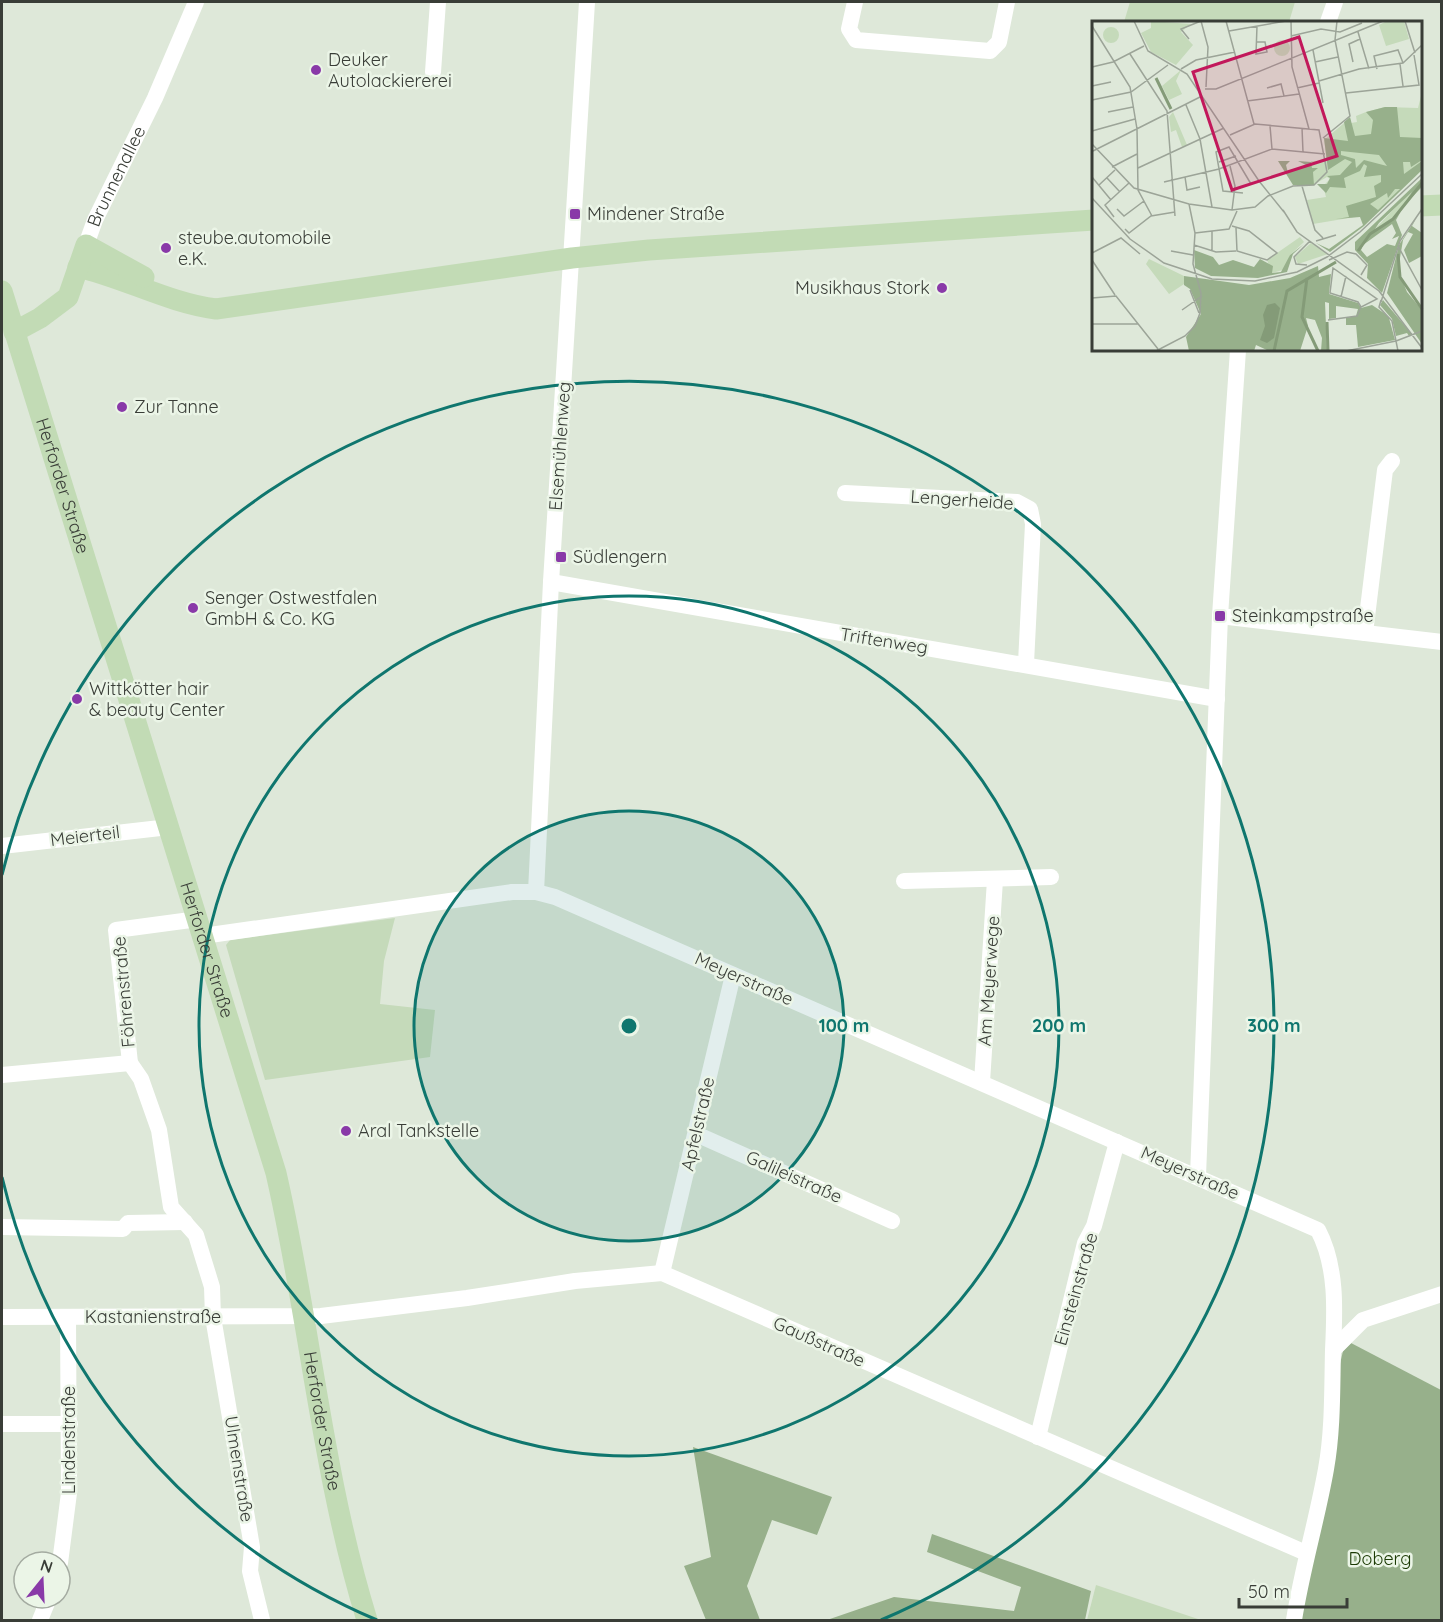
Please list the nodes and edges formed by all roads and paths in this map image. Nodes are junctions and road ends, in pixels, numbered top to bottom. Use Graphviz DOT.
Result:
graph roads {
  1 [pos="196,2"];
  2 [pos="438,2"];
  3 [pos="587,2"];
  4 [pos="855,2"];
  5 [pos="1007,2"];
  6 [pos="1335,2"];
  7 [pos="1328,21"];
  8 [pos="432,72"];
  9 [pos="1442,205"];
  10 [pos="1422,206"];
  11 [pos="1092,220"];
  12 [pos="86,245"];
  13 [pos="572,258"];
  14 [pos="78,267"];
  15 [pos="2,291"];
  16 [pos="174,300"];
  17 [pos="8,333"];
  18 [pos="1238,351"];
  19 [pos="1392,461"];
  20 [pos="845,493"];
  21 [pos="551,582"];
  22 [pos="1220,616"];
  23 [pos="1365,633"];
  24 [pos="1442,642"];
  25 [pos="1026,663"];
  26 [pos="1217,699"];
  27 [pos="169,826"];
  28 [pos="2,846"];
  29 [pos="1051,877"];
  30 [pos="995,880"];
  31 [pos="904,881"];
  32 [pos="536,892"];
  33 [pos="200,928"];
  34 [pos="734,975"];
  35 [pos="130,1063"];
  36 [pos="2,1075"];
  37 [pos="982,1082"];
  38 [pos="696,1134"];
  39 [pos="1118,1142"];
  40 [pos="1198,1176"];
  41 [pos="892,1221"];
  42 [pos="185,1222"];
  43 [pos="2,1227"];
  44 [pos="662,1274"];
  45 [pos="1442,1294"];
  46 [pos="1335,1306"];
  47 [pos="305,1316"];
  48 [pos="2,1317"];
  49 [pos="68,1317"];
  50 [pos="213,1317"];
  51 [pos="1363,1320"];
  52 [pos="1334,1349"];
  53 [pos="2,1424"];
  54 [pos="70,1424"];
  55 [pos="1038,1437"];
  56 [pos="62,1550"];
  57 [pos="1306,1553"];
  58 [pos="262,1620"];
  59 [pos="367,1620"];
  60 [pos="1294,1620"];
  1 -- 12 [label="street, Brunnenallee"];
  2 -- 8 [label="street"];
  3 -- 13 [label="street, Elsemühlenweg"];
  4 -- 5 [label="street"];
  6 -- 7 [label="street"];
  9 -- 10 [label="main road"];
  11 -- 13 [label="main road"];
  12 -- 14 [label="main road, Brunnenallee"];
  12 -- 16 [label="main road"];
  13 -- 16 [label="main road"];
  13 -- 21 [label="street, Elsemühlenweg"];
  14 -- 16 [label="main road"];
  14 -- 17 [label="main road, Brunnenallee"];
  15 -- 17 [label="main road, Herforder Straße"];
  17 -- 27 [label="main road, Herforder Straße"];
  18 -- 22 [label="street"];
  19 -- 23 [label="street"];
  20 -- 25 [label="street, Lengerheide"];
  21 -- 25 [label="street, Triftenweg"];
  21 -- 32 [label="street, Elsemühlenweg"];
  22 -- 23 [label="street"];
  22 -- 26 [label="street"];
  23 -- 24 [label="street"];
  25 -- 26 [label="street, Triftenweg"];
  26 -- 40 [label="street"];
  27 -- 28 [label="street, Meierteil"];
  27 -- 33 [label="main road, Herforder Straße"];
  29 -- 30 [label="street"];
  30 -- 31 [label="street"];
  30 -- 37 [label="street, Am Meyerwege"];
  32 -- 33 [label="street, Meyerstraße"];
  32 -- 34 [label="street, Meyerstraße"];
  33 -- 35 [label="street, Föhrenstraße"];
  33 -- 47 [label="main road, Herforder Straße"];
  34 -- 37 [label="street, Meyerstraße"];
  34 -- 38 [label="street, Apfelstraße"];
  35 -- 36 [label="street, Föhrenstraße"];
  35 -- 42 [label="street, Föhrenstraße"];
  37 -- 39 [label="street, Meyerstraße"];
  38 -- 41 [label="street, Galileistraße"];
  38 -- 44 [label="street, Apfelstraße"];
  39 -- 40 [label="street, Meyerstraße"];
  39 -- 55 [label="street, Einsteinstraße"];
  40 -- 46 [label="street, Meyerstraße"];
  42 -- 43 [label="street"];
  42 -- 50 [label="street, Föhrenstraße"];
  44 -- 47 [label="street, Gaußstraße"];
  44 -- 55 [label="street, Gaußstraße"];
  45 -- 51 [label="street"];
  46 -- 51 [label="street"];
  46 -- 52 [label="street, Meyerstraße"];
  47 -- 50 [label="street, Kastanienstraße"];
  47 -- 59 [label="main road, Herforder Straße"];
  48 -- 49 [label="street, Kastanienstraße"];
  49 -- 50 [label="street, Kastanienstraße"];
  49 -- 54 [label="street, Lindenstraße"];
  50 -- 58 [label="street, Ulmenstraße"];
  51 -- 52 [label="street"];
  52 -- 57 [label="street, Meyerstraße"];
  53 -- 54 [label="street"];
  54 -- 56 [label="street, Lindenstraße"];
  55 -- 57 [label="street, Gaußstraße"];
  57 -- 60 [label="street, Meyerstraße"];
}
